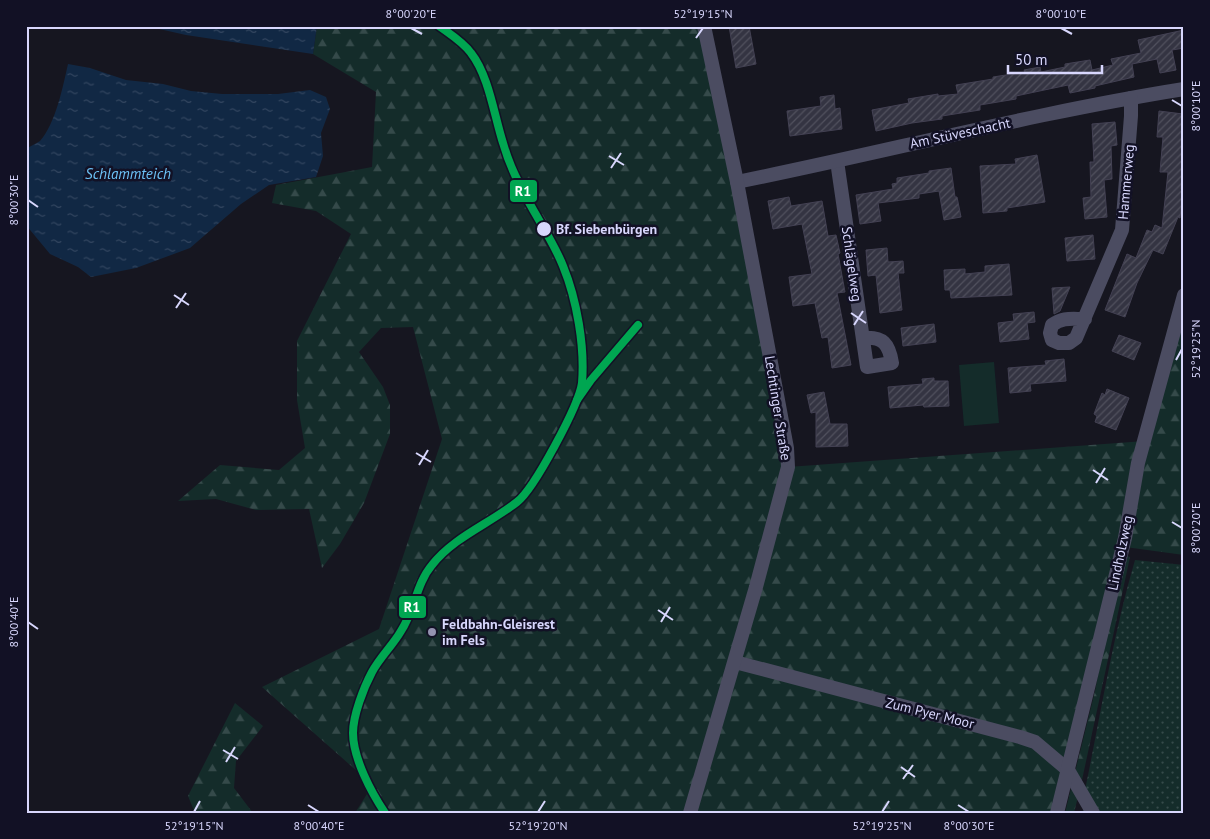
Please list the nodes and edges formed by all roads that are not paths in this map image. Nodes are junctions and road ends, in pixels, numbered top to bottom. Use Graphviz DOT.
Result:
graph roads {
  1 [pos="704,26"];
  2 [pos="1184,89"];
  3 [pos="1131,98"];
  4 [pos="837,161"];
  5 [pos="737,182"];
  6 [pos="1184,295"];
  7 [pos="1084,319"];
  8 [pos="863,338"];
  9 [pos="735,662"];
  10 [pos="1068,770"];
  11 [pos="690,813"];
  12 [pos="1057,813"];
  13 [pos="1093,813"];
  1 -- 5 [label="street, Lechtinger Straße"];
  2 -- 3 [label="street, Am Stüveschacht"];
  3 -- 4 [label="street, Am Stüveschacht"];
  3 -- 7 [label="street, Hammerweg"];
  4 -- 5 [label="street, Am Stüveschacht"];
  4 -- 8 [label="street, Schlägelweg"];
  5 -- 9 [label="street, Lechtinger Straße"];
  6 -- 10 [label="street, Lindholzweg"];
  8 -- 8 [label="street, Schlägelweg"];
  9 -- 10 [label="street, Zum Pyer Moor"];
  9 -- 11 [label="street, Lechtinger Straße"];
  10 -- 12 [label="street, Lindholzweg"];
  10 -- 13 [label="street, Zum Pyer Moor"];
}
